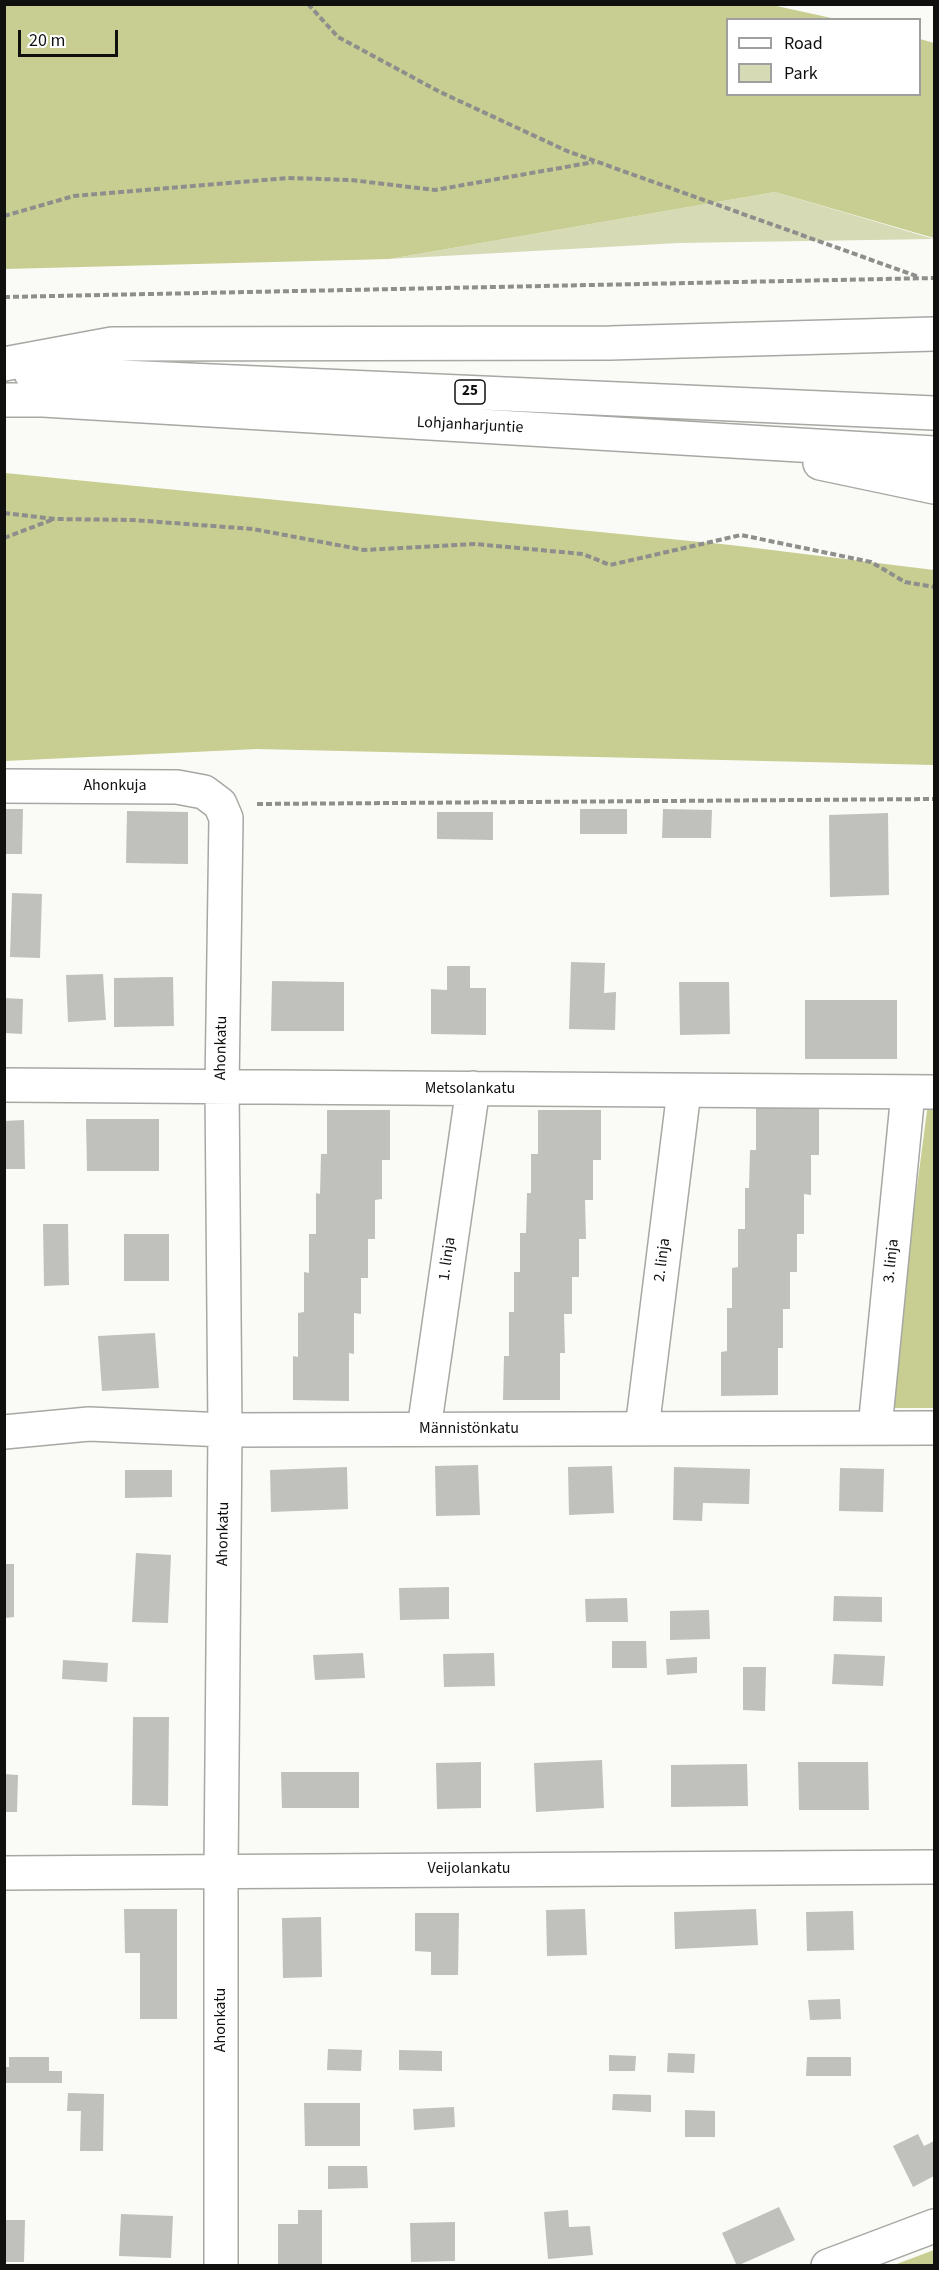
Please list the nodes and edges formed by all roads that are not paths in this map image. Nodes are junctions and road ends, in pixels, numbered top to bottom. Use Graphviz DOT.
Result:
graph roads {
  1 [pos="934,334"];
  2 [pos="4,364"];
  3 [pos="4,371"];
  4 [pos="4,400"];
  5 [pos="934,413"];
  6 [pos="707,440"];
  7 [pos="934,453"];
  8 [pos="934,487"];
  9 [pos="4,786"];
  10 [pos="220,804"];
  11 [pos="4,1085"];
  12 [pos="222,1087"];
  13 [pos="473,1088"];
  14 [pos="684,1090"];
  15 [pos="922,1093"];
  16 [pos="875,1428"];
  17 [pos="934,1428"];
  18 [pos="424,1429"];
  19 [pos="642,1429"];
  20 [pos="225,1430"];
  21 [pos="4,1432"];
  22 [pos="934,1867"];
  23 [pos="221,1870"];
  24 [pos="4,1873"];
  25 [pos="934,2226"];
  26 [pos="221,2265"];
  27 [pos="828,2265"];
  1 -- 2 [label="main road"];
  3 -- 5 [label="main road, Lohjanharjuntie / 25"];
  4 -- 6 [label="main road, Lohjanharjuntie / 25"];
  6 -- 7 [label="main road, Lohjanharjuntie / 25"];
  6 -- 8 [label="main road"];
  9 -- 10 [label="main road, Ahonkuja"];
  10 -- 12 [label="main road, Ahonkatu"];
  11 -- 12 [label="main road, Metsolankatu"];
  12 -- 13 [label="main road, Metsolankatu"];
  12 -- 20 [label="main road, Ahonkatu"];
  13 -- 14 [label="main road, Metsolankatu"];
  13 -- 18 [label="main road, 1. linja"];
  14 -- 15 [label="main road, Metsolankatu"];
  14 -- 19 [label="main road, 2. linja"];
  15 -- 16 [label="main road, 3. linja"];
  16 -- 17 [label="main road, Männistönkatu"];
  16 -- 19 [label="main road, Männistönkatu"];
  18 -- 19 [label="main road, Männistönkatu"];
  18 -- 20 [label="main road, Männistönkatu"];
  20 -- 21 [label="main road, Männistönkatu"];
  20 -- 23 [label="main road, Ahonkatu"];
  22 -- 23 [label="main road, Veijolankatu"];
  23 -- 24 [label="main road, Veijolankatu"];
  23 -- 26 [label="main road, Ahonkatu"];
  25 -- 27 [label="main road"];
}
